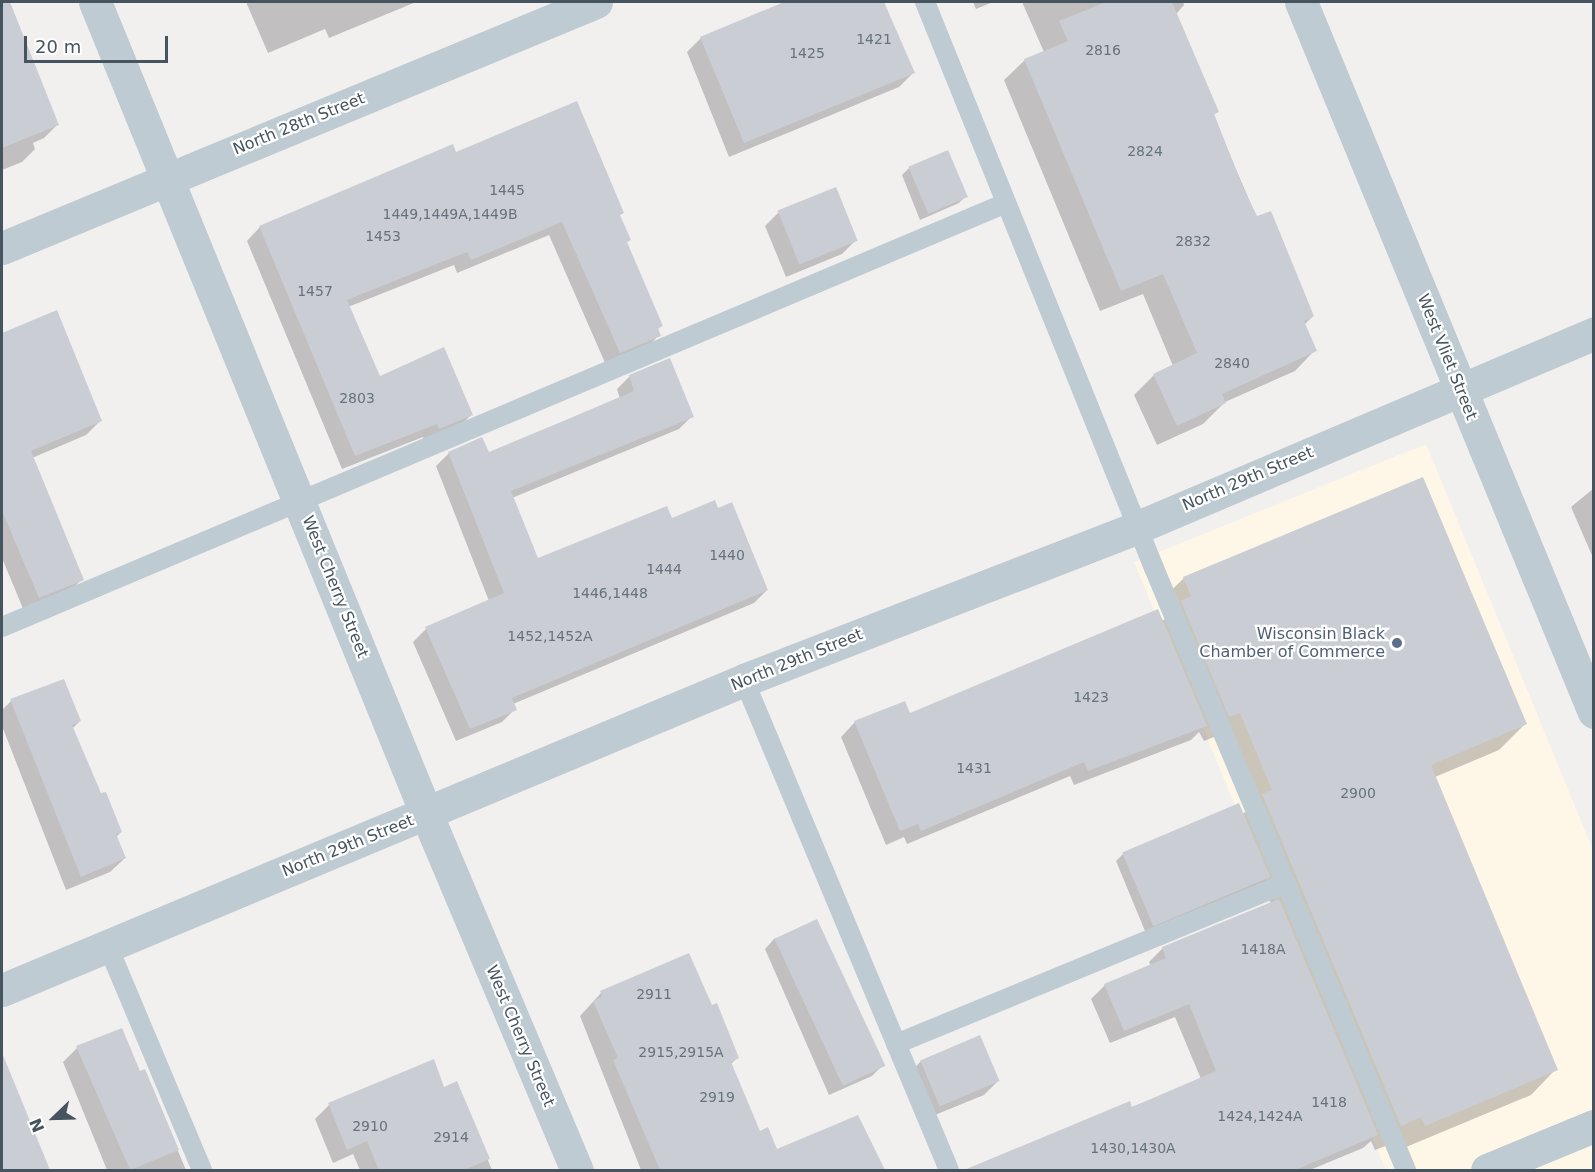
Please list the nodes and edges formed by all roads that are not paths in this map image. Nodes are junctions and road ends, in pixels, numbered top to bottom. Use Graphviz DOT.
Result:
graph roads {
  1 [pos="95,2"];
  2 [pos="596,2"];
  3 [pos="925,2"];
  4 [pos="1301,2"];
  5 [pos="168,178"];
  6 [pos="1006,203"];
  7 [pos="2,248"];
  8 [pos="1593,333"];
  9 [pos="1461,389"];
  10 [pos="300,502"];
  11 [pos="1138,527"];
  12 [pos="2,627"];
  13 [pos="744,680"];
  14 [pos="1593,712"];
  15 [pos="426,813"];
  16 [pos="1286,883"];
  17 [pos="107,944"];
  18 [pos="2,990"];
  19 [pos="896,1044"];
  20 [pos="1593,1126"];
  21 [pos="202,1170"];
  22 [pos="577,1170"];
  23 [pos="949,1170"];
  24 [pos="1406,1170"];
  25 [pos="1487,1170"];
  1 -- 5 [label="street, West Cherry Street"];
  2 -- 5 [label="street, North 28th Street"];
  3 -- 6 [label="lane"];
  4 -- 9 [label="street, West Vliet Street"];
  5 -- 7 [label="street, North 28th Street"];
  5 -- 10 [label="street, West Cherry Street"];
  6 -- 10 [label="lane"];
  6 -- 11 [label="lane"];
  8 -- 9 [label="street, North 29th Street"];
  9 -- 11 [label="street, North 29th Street"];
  9 -- 14 [label="street, West Vliet Street"];
  10 -- 12 [label="lane"];
  10 -- 15 [label="street, West Cherry Street"];
  11 -- 13 [label="street, North 29th Street"];
  11 -- 16 [label="lane"];
  13 -- 15 [label="street, North 29th Street"];
  13 -- 19 [label="lane"];
  15 -- 17 [label="street, North 29th Street"];
  15 -- 22 [label="street, West Cherry Street"];
  16 -- 19 [label="lane"];
  16 -- 24 [label="lane"];
  17 -- 18 [label="street, North 29th Street"];
  17 -- 21 [label="lane"];
  19 -- 23 [label="lane"];
  20 -- 25 [label="street"];
}
